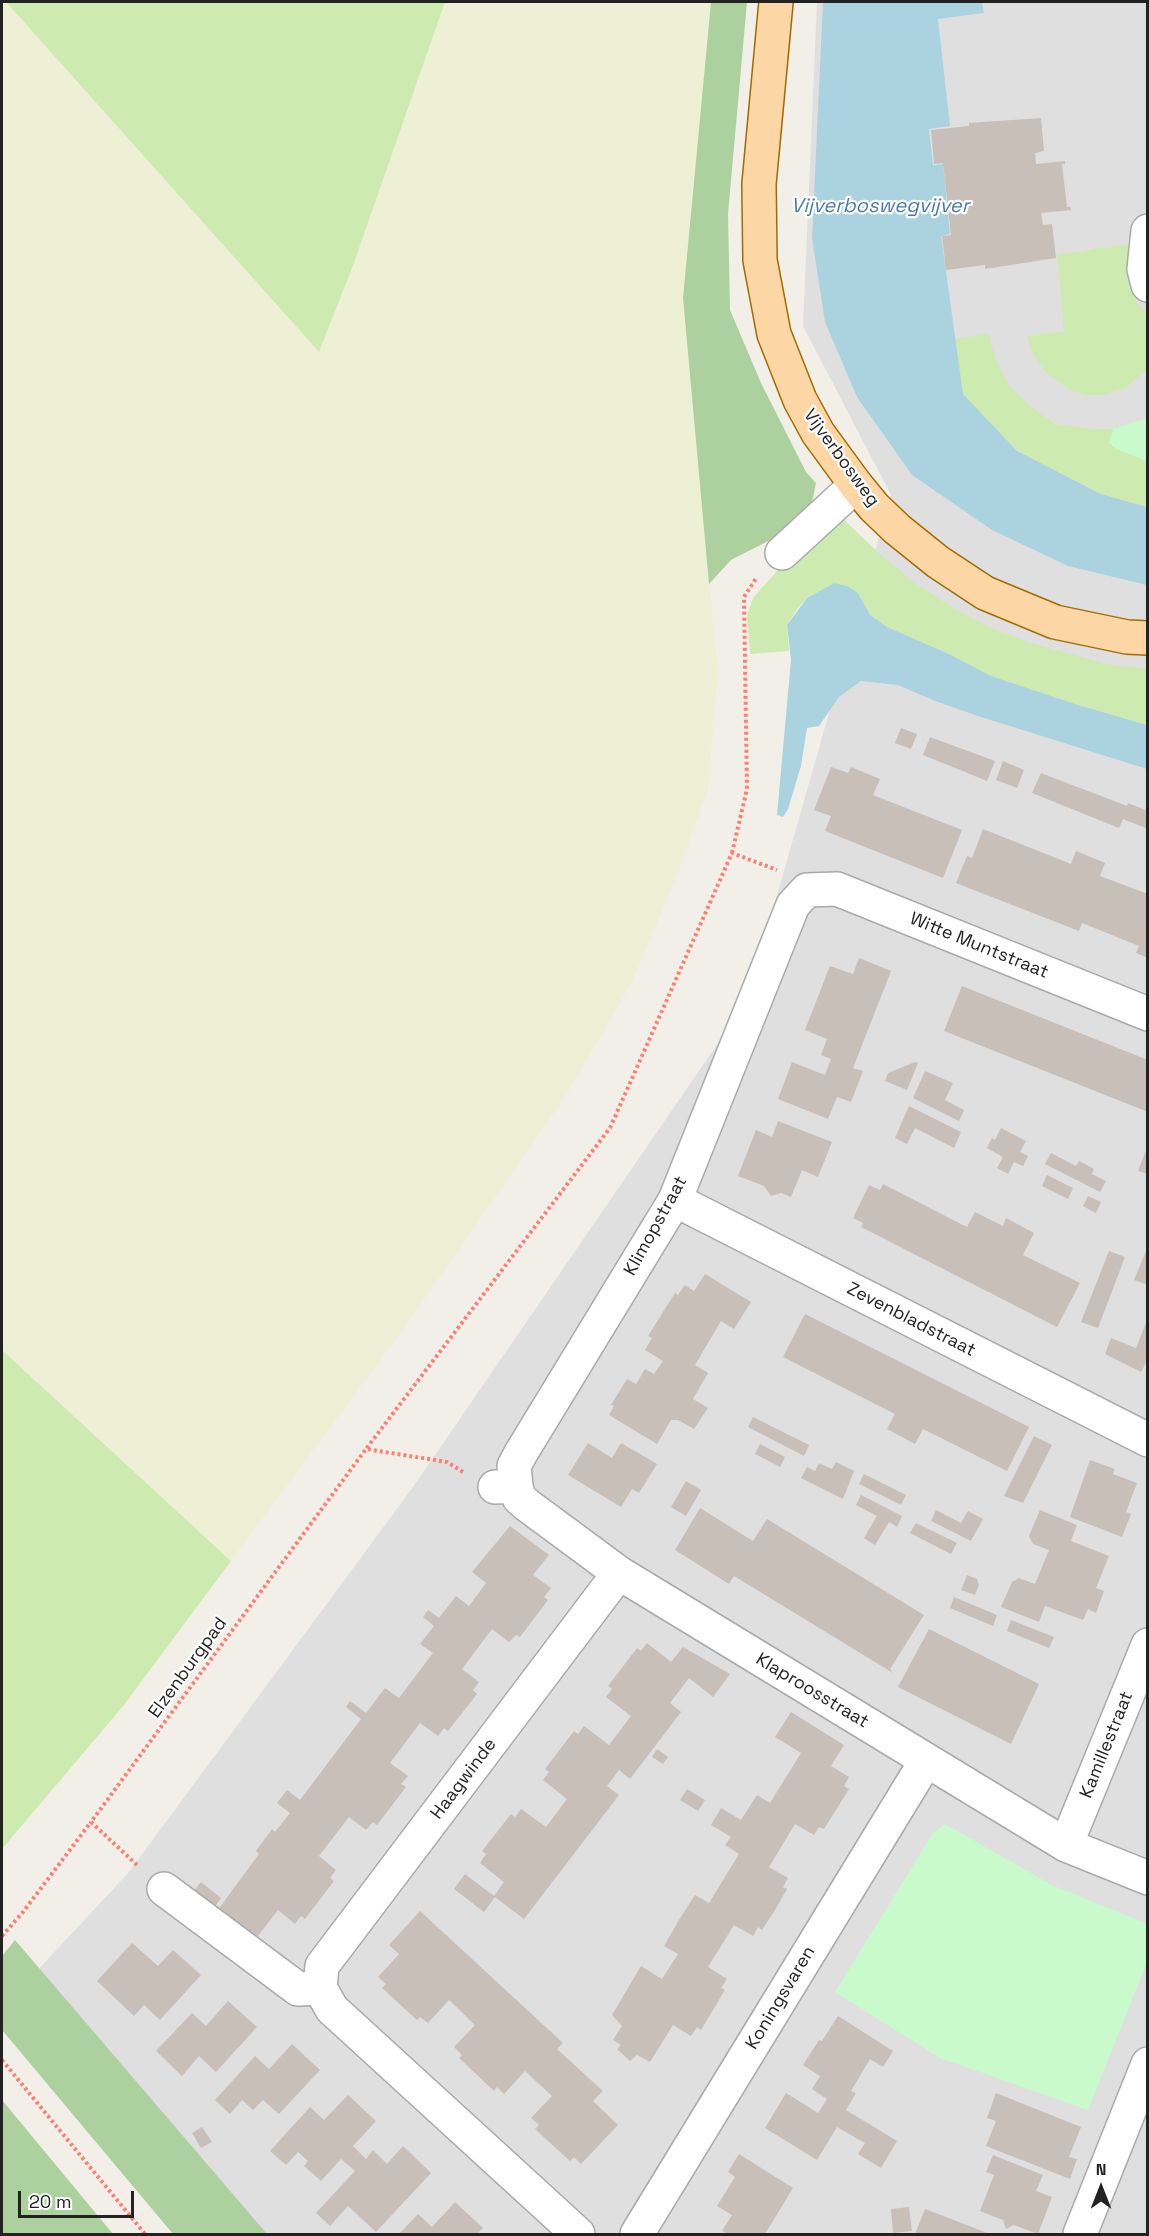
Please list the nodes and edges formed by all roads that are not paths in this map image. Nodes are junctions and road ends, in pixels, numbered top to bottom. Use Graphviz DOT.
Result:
graph roads {
  1 [pos="776,2"];
  2 [pos="1148,231"];
  3 [pos="1148,285"];
  4 [pos="856,485"];
  5 [pos="782,553"];
  6 [pos="1148,638"];
  7 [pos="807,890"];
  8 [pos="1148,1014"];
  9 [pos="675,1200"];
  10 [pos="1148,1440"];
  11 [pos="506,1487"];
  12 [pos="619,1574"];
  13 [pos="1148,1645"];
  14 [pos="926,1761"];
  15 [pos="1066,1845"];
  16 [pos="1148,1878"];
  17 [pos="164,1889"];
  18 [pos="320,1988"];
  19 [pos="1148,2064"];
  20 [pos="578,2235"];
  21 [pos="637,2235"];
  22 [pos="1080,2235"];
  1 -- 4 [label="main road, Vijverbosweg"];
  2 -- 3 [label="street"];
  4 -- 5 [label="street"];
  4 -- 6 [label="main road, Vijverbosweg"];
  7 -- 8 [label="street, Witte Muntstraat"];
  7 -- 9 [label="street, Klimopstraat"];
  9 -- 10 [label="street, Zevenbladstraat"];
  9 -- 11 [label="street, Klimopstraat"];
  11 -- 12 [label="street, Klaproosstraat"];
  12 -- 14 [label="street, Klaproosstraat"];
  12 -- 18 [label="street, Haagwinde"];
  13 -- 15 [label="street, Kamillestraat"];
  14 -- 15 [label="street, Klaproosstraat"];
  14 -- 21 [label="street, Koningsvaren"];
  15 -- 16 [label="street, Klaproosstraat"];
  17 -- 18 [label="street"];
  18 -- 20 [label="street"];
  19 -- 22 [label="street"];
}
